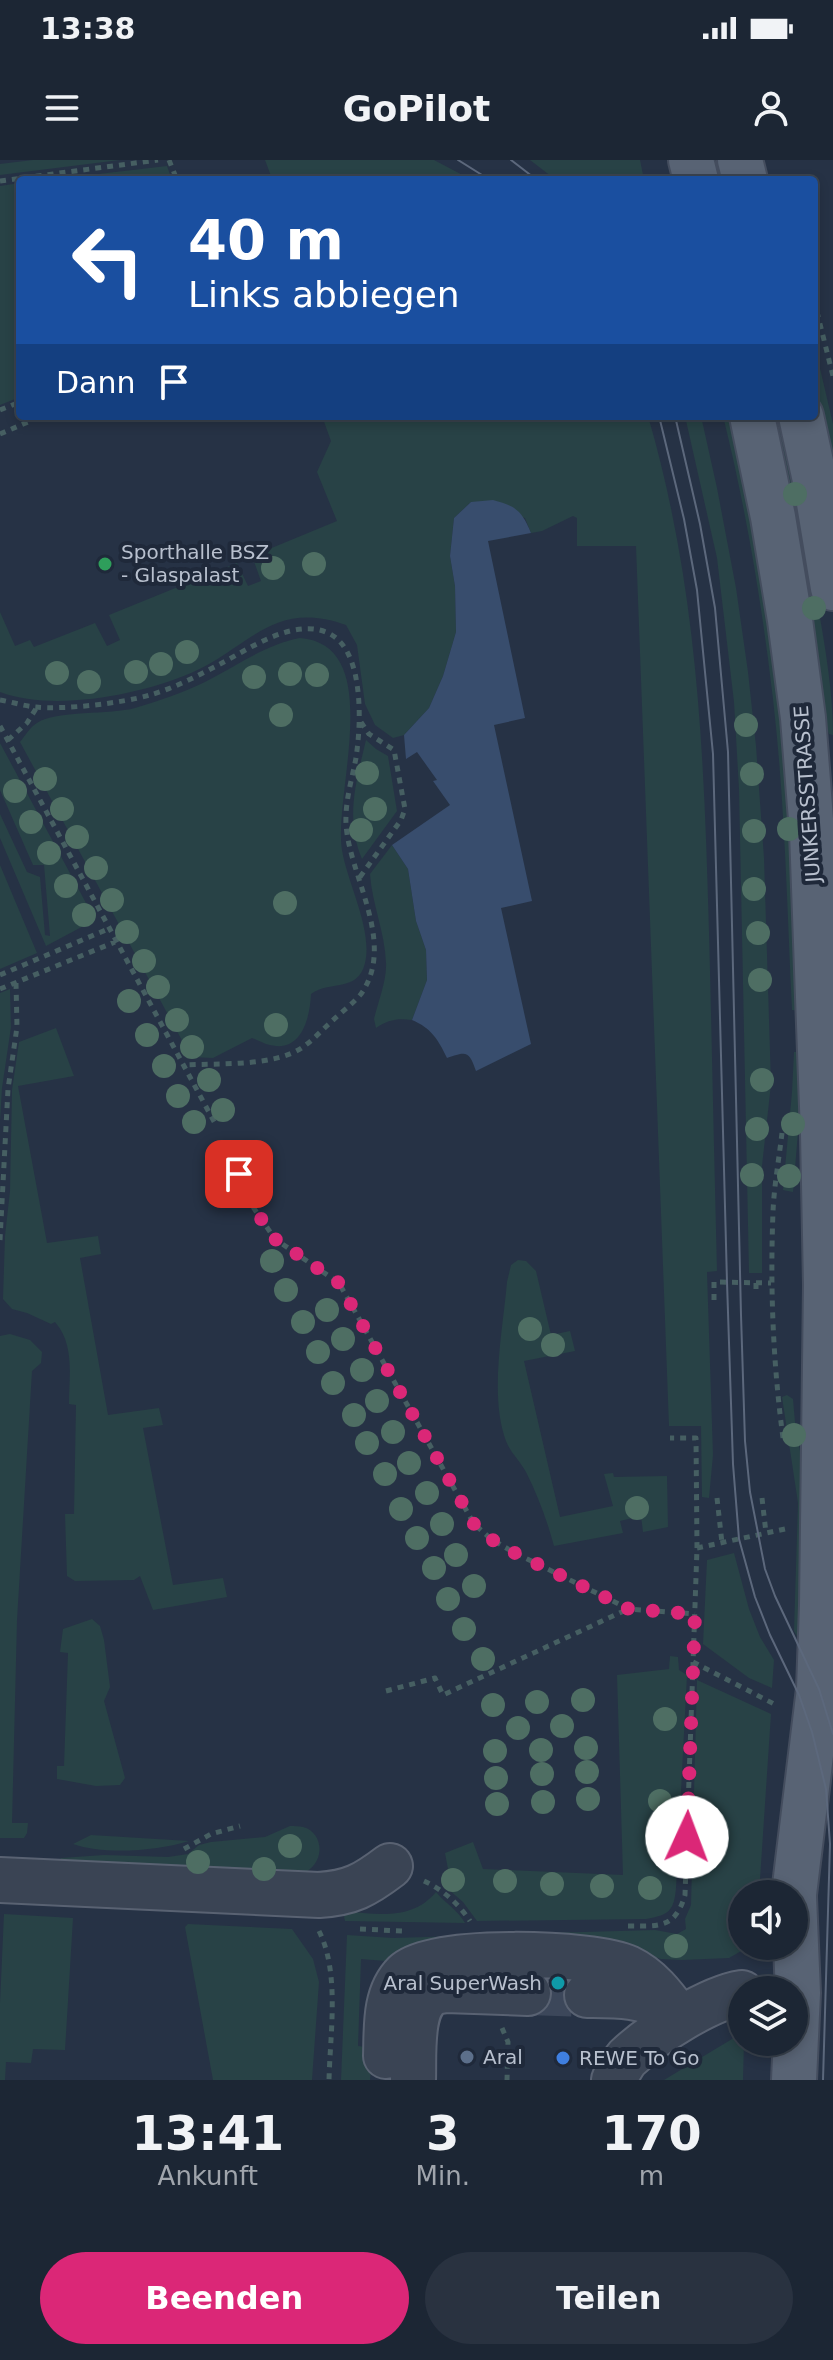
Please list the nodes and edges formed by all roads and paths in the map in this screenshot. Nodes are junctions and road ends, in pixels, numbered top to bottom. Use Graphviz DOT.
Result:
graph roads {
  1 [pos="158,160"];
  2 [pos="38,176"];
  3 [pos="818,316"];
  4 [pos="833,376"];
  5 [pos="33,420"];
  6 [pos="753,420"];
  7 [pos="802,420"];
  8 [pos="0,434"];
  9 [pos="833,588"];
  10 [pos="0,700"];
  11 [pos="37,707"];
  12 [pos="360,721"];
  13 [pos="0,726"];
  14 [pos="8,740"];
  15 [pos="360,878"];
  16 [pos="108,929"];
  17 [pos="115,942"];
  18 [pos="0,975"];
  19 [pos="16,983"];
  20 [pos="0,989"];
  21 [pos="184,1065"];
  22 [pos="783,1122"];
  23 [pos="217,1127"];
  24 [pos="239,1174"];
  25 [pos="0,1240"];
  26 [pos="756,1283"];
  27 [pos="772,1283"];
  28 [pos="756,1293"];
  29 [pos="714,1300"];
  30 [pos="670,1438"];
  31 [pos="784,1452"];
  32 [pos="717,1498"];
  33 [pos="762,1498"];
  34 [pos="787,1516"];
  35 [pos="787,1528"];
  36 [pos="766,1533"];
  37 [pos="722,1543"];
  38 [pos="787,1544"];
  39 [pos="697,1548"];
  40 [pos="629,1609"];
  41 [pos="695,1614"];
  42 [pos="693,1662"];
  43 [pos="386,1691"];
  44 [pos="784,1695"];
  45 [pos="390,1866"];
  46 [pos="0,1880"];
  47 [pos="796,1880"];
  48 [pos="623,1926"];
  49 [pos="332,1927"];
  50 [pos="346,1928"];
  51 [pos="461,1929"];
  52 [pos="405,1931"];
  53 [pos="528,1993"];
  54 [pos="587,1995"];
  55 [pos="728,1997"];
  56 [pos="680,2019"];
  57 [pos="790,2056"];
  58 [pos="399,2068"];
  59 [pos="329,2080"];
  60 [pos="614,2080"];
  61 [pos="794,2080"];
  1 -- 2 [label="path"];
  3 -- 4 [label="path"];
  5 -- 8 [label="path"];
  6 -- 47 [label="main road, JUNKERSSTRASSE"];
  7 -- 9 [label="main road"];
  10 -- 11 [label="path"];
  11 -- 12 [label="path"];
  11 -- 14 [label="path"];
  12 -- 15 [label="path"];
  12 -- 15 [label="path"];
  13 -- 14 [label="path"];
  14 -- 16 [label="path"];
  15 -- 21 [label="path"];
  16 -- 17 [label="path"];
  16 -- 18 [label="path"];
  17 -- 19 [label="path"];
  17 -- 21 [label="path"];
  19 -- 20 [label="path"];
  19 -- 25 [label="path"];
  21 -- 23 [label="path"];
  22 -- 27 [label="path"];
  24 -- 40 [label="path"];
  26 -- 27 [label="path"];
  26 -- 28 [label="path"];
  26 -- 29 [label="path"];
  27 -- 31 [label="path"];
  30 -- 39 [label="path"];
  32 -- 37 [label="path"];
  33 -- 36 [label="path"];
  34 -- 35 [label="path"];
  35 -- 36 [label="path"];
  35 -- 38 [label="path"];
  36 -- 37 [label="path"];
  37 -- 39 [label="path"];
  39 -- 41 [label="path"];
  40 -- 41 [label="path"];
  40 -- 43 [label="path"];
  41 -- 42 [label="path"];
  42 -- 44 [label="path"];
  42 -- 48 [label="path"];
  45 -- 46 [label="lane"];
  45 -- 51 [label="path"];
  49 -- 59 [label="path"];
  50 -- 52 [label="path"];
  53 -- 58 [label="lane"];
  54 -- 56 [label="lane"];
  55 -- 56 [label="lane"];
  56 -- 58 [label="lane"];
  56 -- 60 [label="lane"];
  57 -- 61 [label="main road, JUNKERSSTRASSE"];
}
